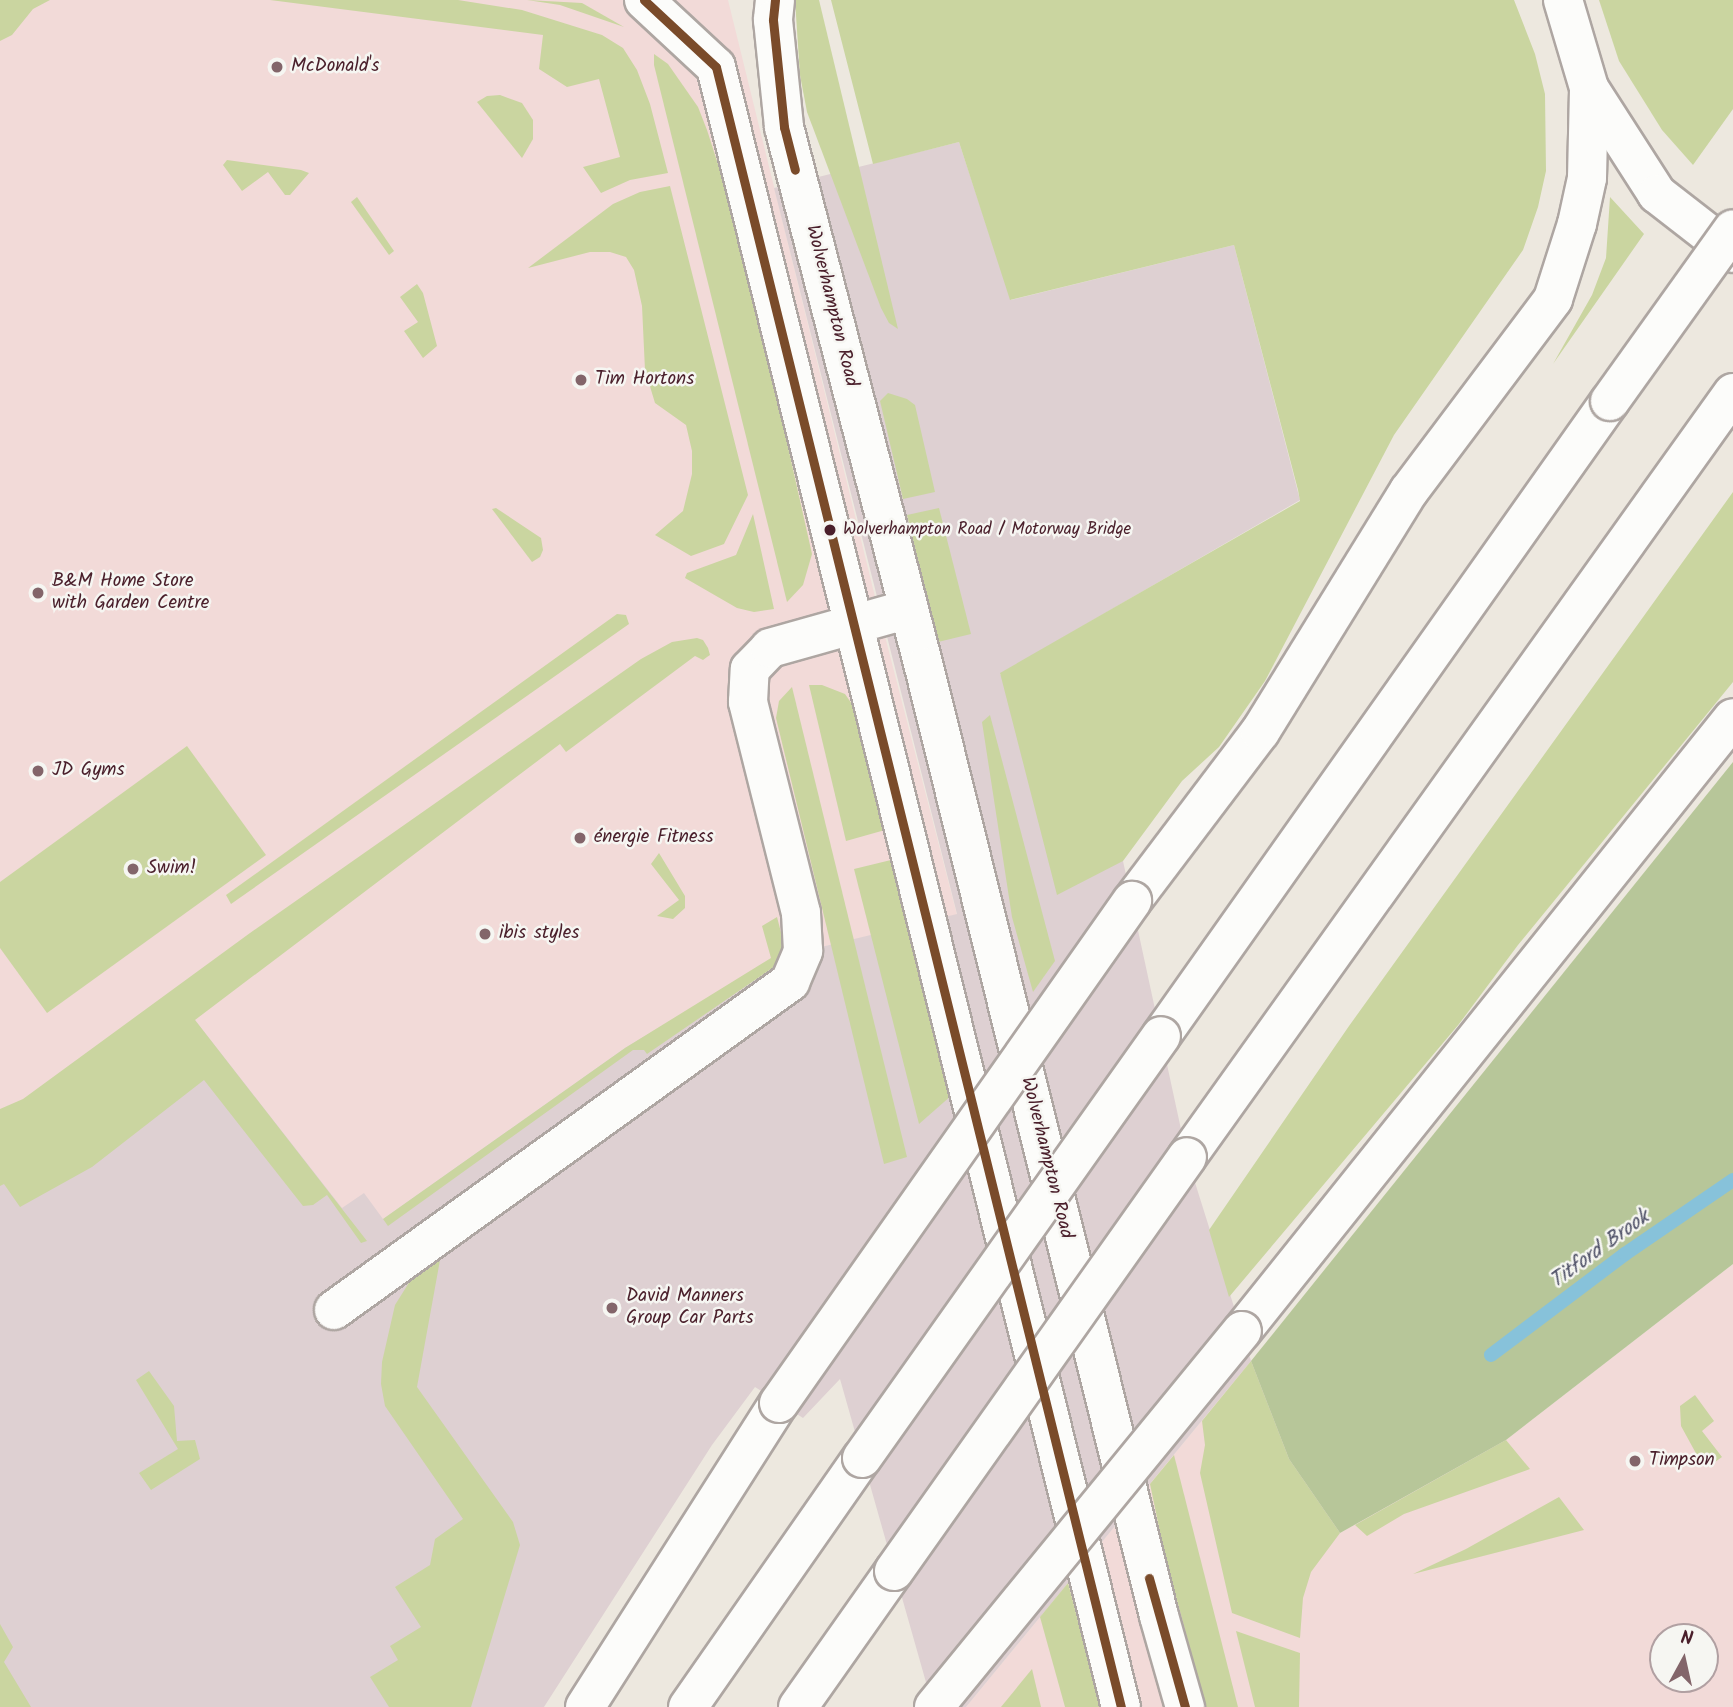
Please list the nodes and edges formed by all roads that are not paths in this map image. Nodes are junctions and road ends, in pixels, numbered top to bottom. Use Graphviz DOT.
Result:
graph roads {
  1 [pos="644,0"];
  2 [pos="775,0"];
  3 [pos="1563,0"];
  4 [pos="1589,88"];
  5 [pos="1733,229"];
  6 [pos="1733,253"];
  7 [pos="1733,393"];
  8 [pos="909,609"];
  9 [pos="852,625"];
  10 [pos="1733,718"];
  11 [pos="334,1310"];
  12 [pos="584,1707"];
  13 [pos="688,1707"];
  14 [pos="798,1707"];
  15 [pos="933,1707"];
  16 [pos="1121,1707"];
  17 [pos="1185,1707"];
  1 -- 9 [label="main road"];
  2 -- 8 [label="main road, Wolverhampton Road"];
  3 -- 4 [label="main road"];
  4 -- 6 [label="main road"];
  4 -- 12 [label="main road, bridge"];
  5 -- 13 [label="main road, bridge"];
  7 -- 14 [label="main road, bridge"];
  8 -- 9 [label="main road"];
  8 -- 17 [label="main road, Wolverhampton Road"];
  9 -- 11 [label="main road"];
  9 -- 16 [label="main road"];
  10 -- 15 [label="main road, bridge"];
}
